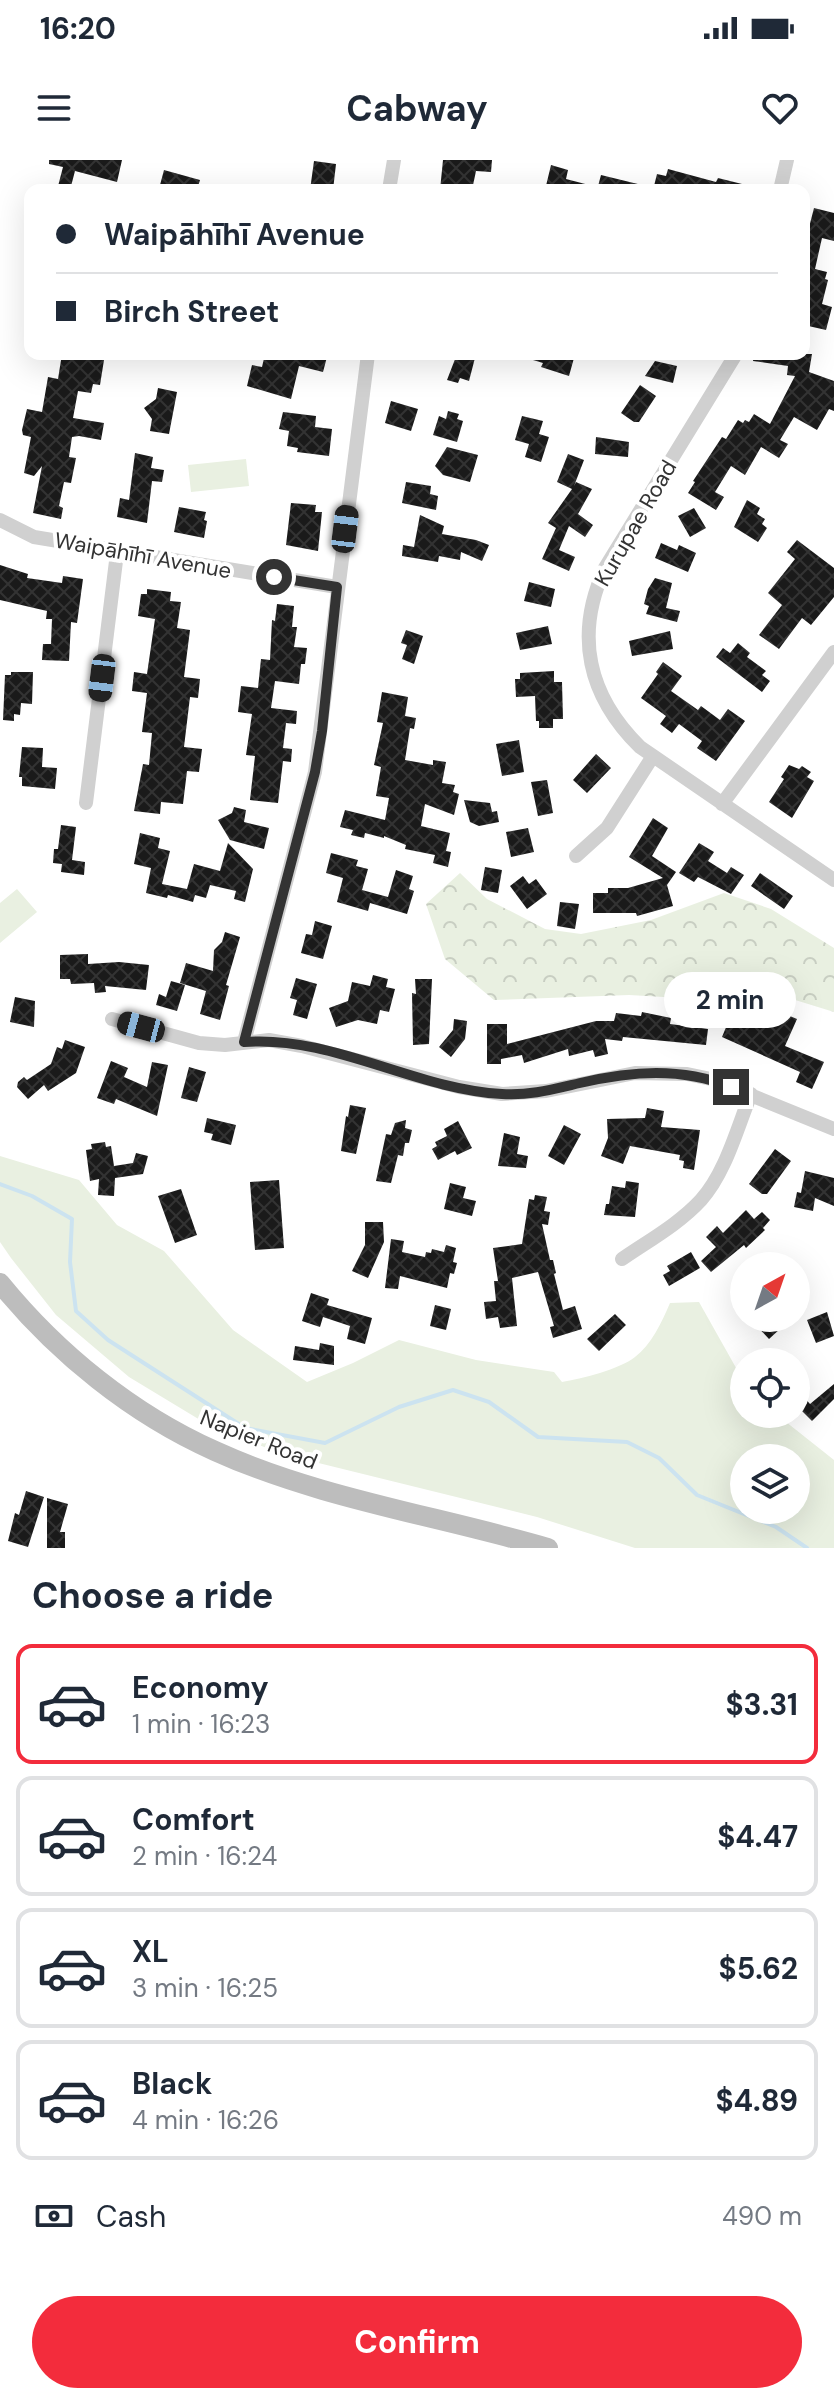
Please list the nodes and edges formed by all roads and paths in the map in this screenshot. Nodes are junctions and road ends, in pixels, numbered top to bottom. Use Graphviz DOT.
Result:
graph roads {
  1 [pos="394,160"];
  2 [pos="785,160"];
  3 [pos="390,184"];
  4 [pos="781,184"];
  5 [pos="367,360"];
  6 [pos="732,360"];
  7 [pos="0,520"];
  8 [pos="117,553"];
  9 [pos="337,587"];
  10 [pos="834,652"];
  11 [pos="653,756"];
  12 [pos="86,803"];
  13 [pos="722,804"];
  14 [pos="576,856"];
  15 [pos="834,880"];
  16 [pos="112,1019"];
  17 [pos="244,1042"];
  18 [pos="751,1094"];
  19 [pos="834,1129"];
  20 [pos="622,1259"];
  21 [pos="0,1283"];
  22 [pos="548,1548"];
  1 -- 3 [label="street"];
  2 -- 4 [label="street"];
  5 -- 9 [label="street"];
  6 -- 11 [label="street, Kurupae Road"];
  7 -- 8 [label="street, Waipāhīhī Avenue"];
  8 -- 9 [label="street, Waipāhīhī Avenue"];
  8 -- 12 [label="street"];
  9 -- 17 [label="street"];
  10 -- 13 [label="street"];
  11 -- 13 [label="street, Kurupae Road"];
  11 -- 14 [label="street"];
  13 -- 15 [label="street, Kurupae Road"];
  16 -- 17 [label="street"];
  17 -- 18 [label="street"];
  18 -- 19 [label="street"];
  18 -- 20 [label="street"];
  21 -- 22 [label="main road, Napier Road"];
}
